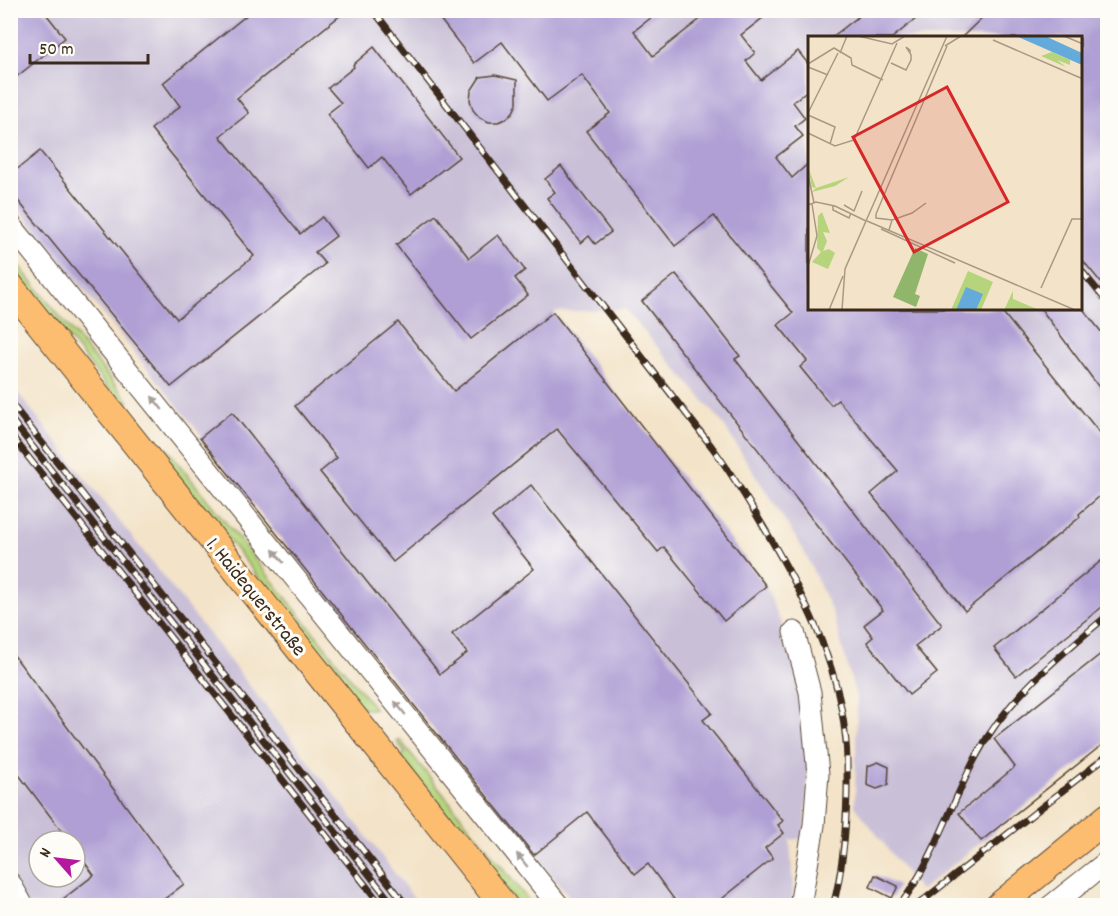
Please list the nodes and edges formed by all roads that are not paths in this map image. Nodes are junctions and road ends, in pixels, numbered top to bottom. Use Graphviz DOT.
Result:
graph roads {
  1 [pos="10,224"];
  2 [pos="10,286"];
  3 [pos="794,632"];
  4 [pos="1107,817"];
  5 [pos="1107,861"];
  6 [pos="10,883"];
  7 [pos="1001,904"];
  8 [pos="22,906"];
  9 [pos="504,906"];
  10 [pos="559,906"];
  11 [pos="800,906"];
  12 [pos="1051,906"];
  10 -- 1 [label="lane, one-way"];
  2 -- 9 [label="main road, 1. Haidequerstraße"];
  3 -- 11 [label="lane"];
  4 -- 7 [label="main road"];
  5 -- 12 [label="lane"];
  6 -- 8 [label="lane"];
}
